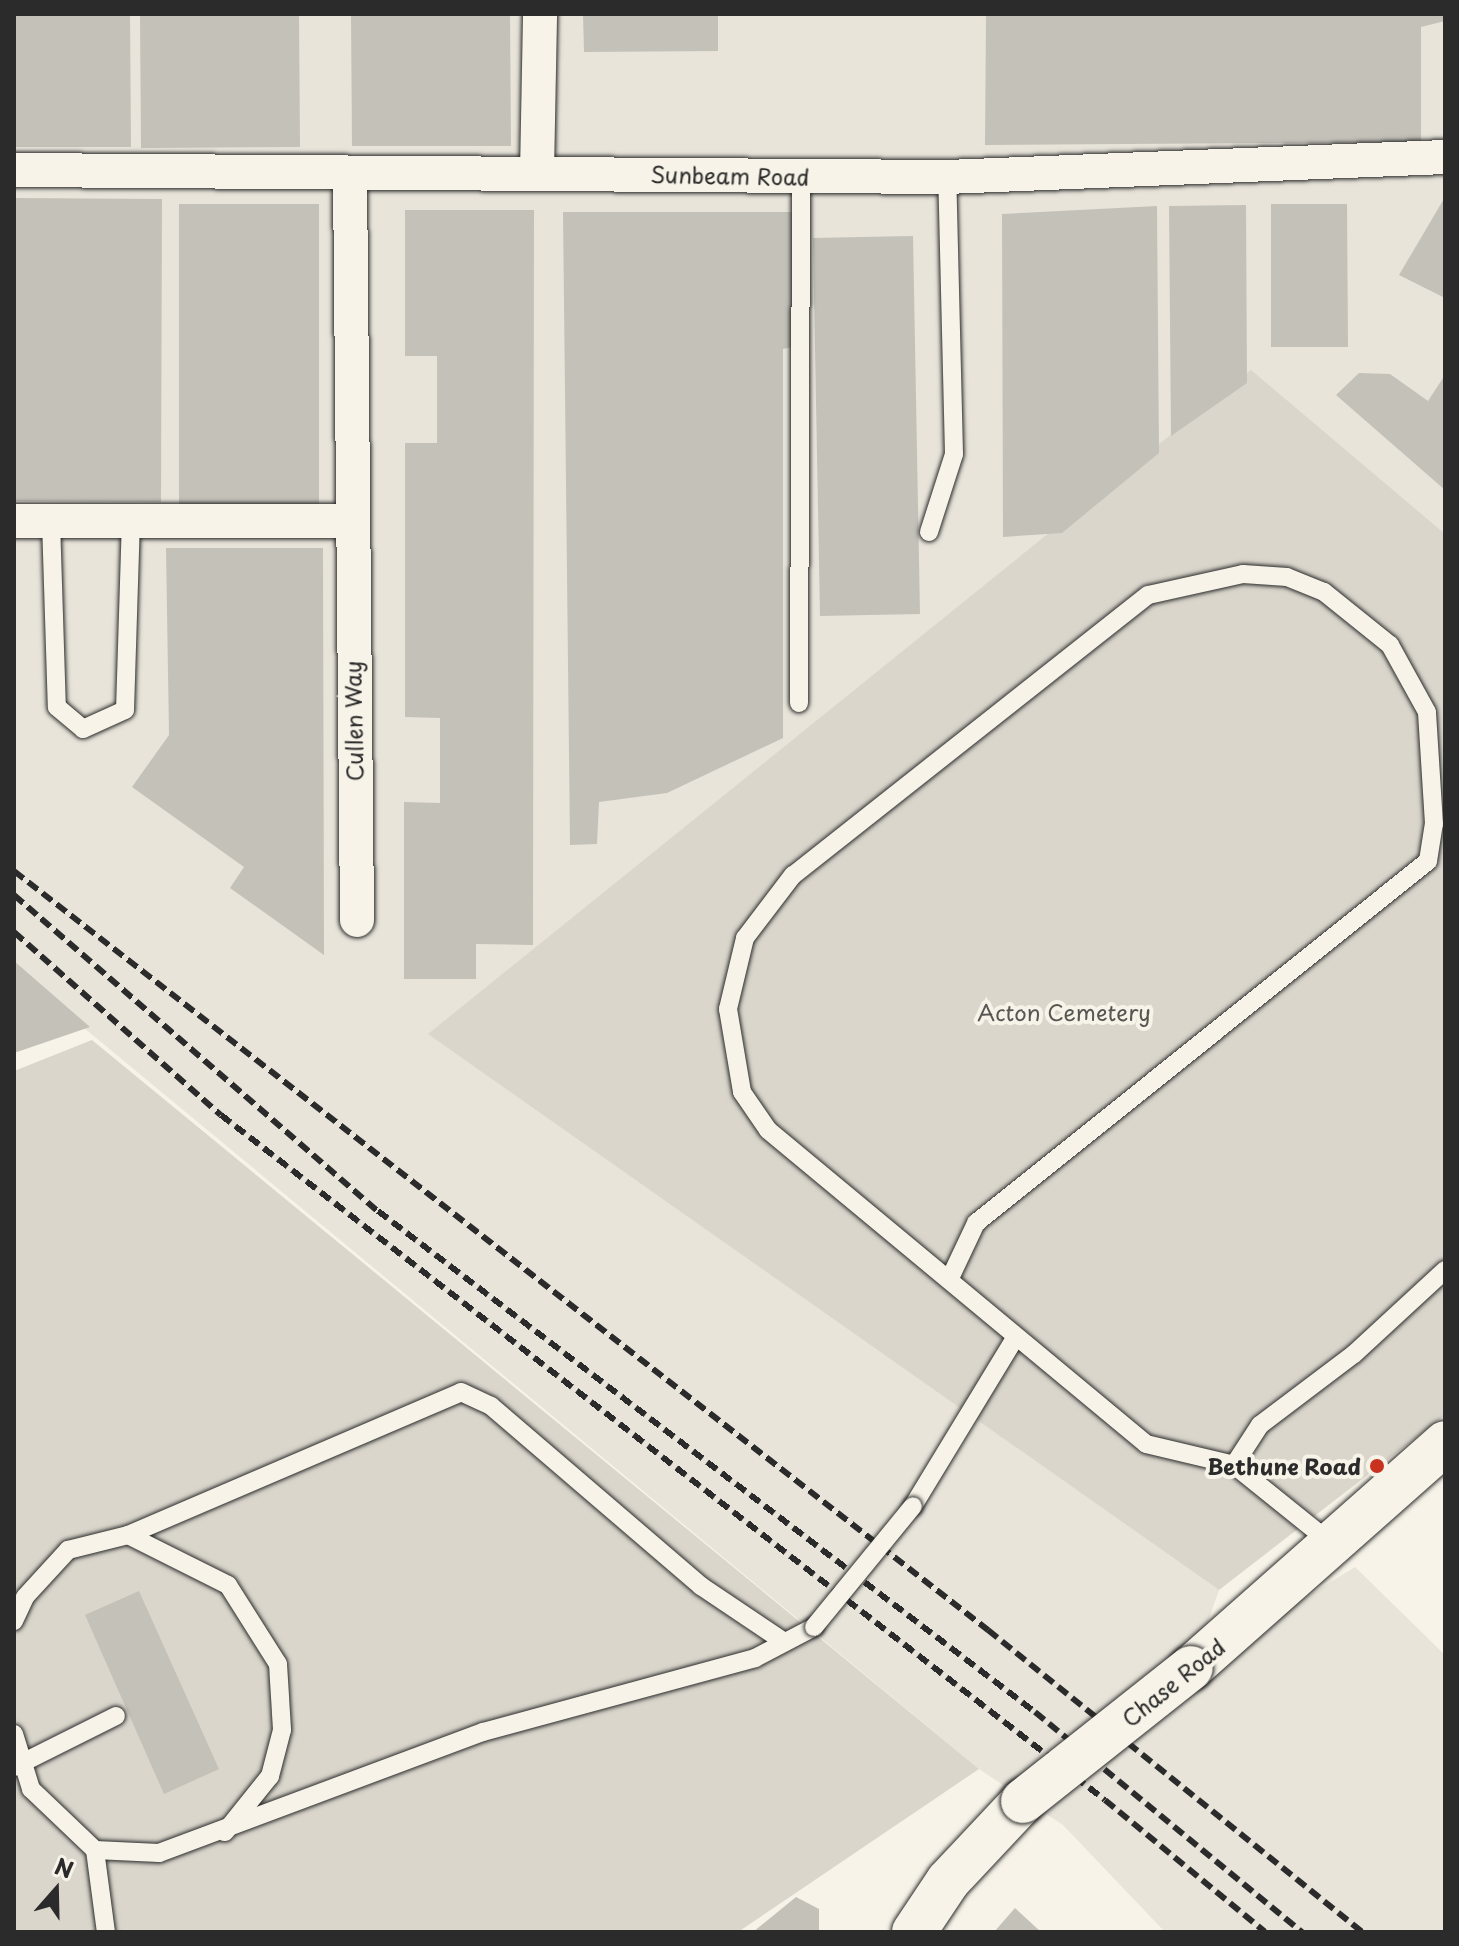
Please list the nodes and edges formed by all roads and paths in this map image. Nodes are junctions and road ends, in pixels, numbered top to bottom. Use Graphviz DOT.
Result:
graph roads {
  1 [pos="540,14"];
  2 [pos="1445,157"];
  3 [pos="14,170"];
  4 [pos="537,173"];
  5 [pos="350,175"];
  6 [pos="801,175"];
  7 [pos="947,177"];
  8 [pos="14,521"];
  9 [pos="51,521"];
  10 [pos="131,521"];
  11 [pos="349,521"];
  12 [pos="929,532"];
  13 [pos="799,703"];
  14 [pos="1445,851"];
  15 [pos="1428,861"];
  16 [pos="357,920"];
  17 [pos="1445,1270"];
  18 [pos="951,1276"];
  19 [pos="1015,1338"];
  20 [pos="1445,1443"];
  21 [pos="1234,1465"];
  22 [pos="128,1535"];
  23 [pos="1333,1544"];
  24 [pos="14,1621"];
  25 [pos="783,1641"];
  26 [pos="116,1716"];
  27 [pos="14,1734"];
  28 [pos="17,1765"];
  29 [pos="223,1834"];
  30 [pos="95,1850"];
  31 [pos="106,1932"];
  32 [pos="914,1932"];
  1 -- 4 [label="street"];
  2 -- 7 [label="street, Sunbeam Road"];
  3 -- 5 [label="street, Sunbeam Road"];
  4 -- 5 [label="street, Sunbeam Road"];
  4 -- 6 [label="street, Sunbeam Road"];
  5 -- 11 [label="street, Cullen Way"];
  6 -- 7 [label="street, Sunbeam Road"];
  6 -- 13 [label="lane"];
  7 -- 12 [label="lane"];
  8 -- 9 [label="street"];
  9 -- 10 [label="street"];
  9 -- 10 [label="lane"];
  10 -- 11 [label="street"];
  11 -- 16 [label="street, Cullen Way"];
  14 -- 15 [label="lane"];
  15 -- 18 [label="lane"];
  15 -- 18 [label="lane"];
  17 -- 21 [label="lane"];
  18 -- 19 [label="lane"];
  19 -- 21 [label="lane"];
  19 -- 25 [label="lane, bridge"];
  20 -- 23 [label="street, Chase Road"];
  21 -- 23 [label="lane"];
  22 -- 24 [label="lane"];
  22 -- 25 [label="lane"];
  22 -- 29 [label="lane"];
  23 -- 32 [label="street, Chase Road, bridge"];
  25 -- 29 [label="lane"];
  26 -- 28 [label="lane"];
  27 -- 28 [label="lane"];
  28 -- 30 [label="lane"];
  29 -- 30 [label="lane"];
  30 -- 31 [label="lane"];
}
